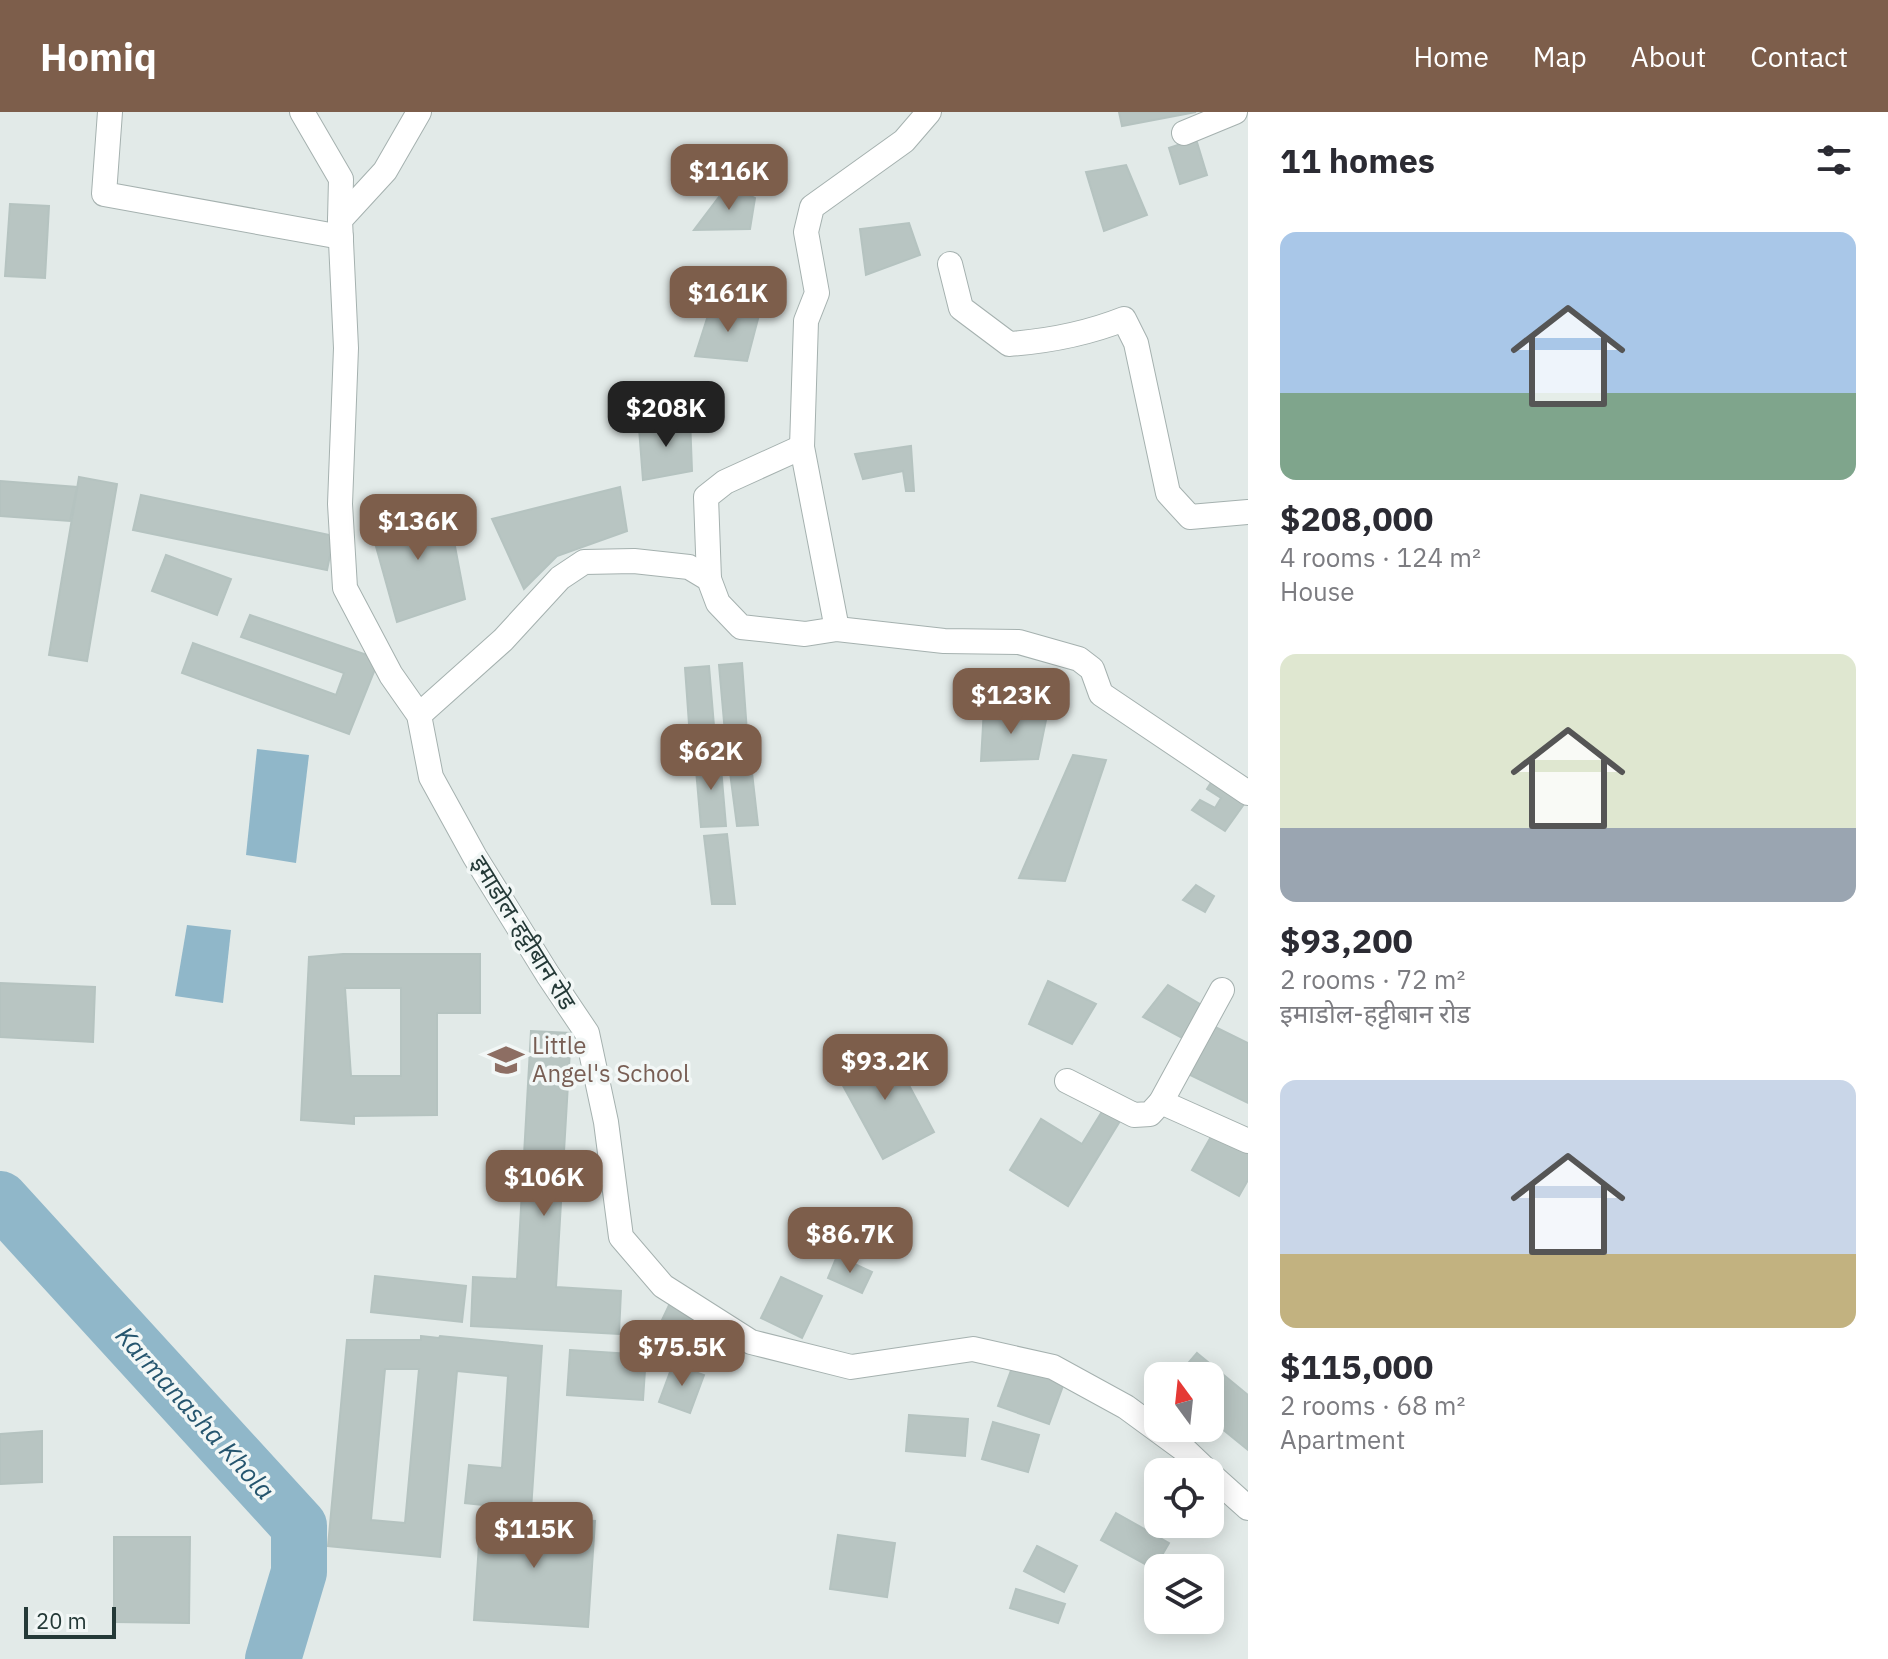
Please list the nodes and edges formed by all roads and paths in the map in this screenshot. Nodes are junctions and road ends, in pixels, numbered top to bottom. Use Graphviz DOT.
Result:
graph roads {
  1 [pos="110,112"];
  2 [pos="302,112"];
  3 [pos="419,112"];
  4 [pos="929,112"];
  5 [pos="1235,112"];
  6 [pos="1184,133"];
  7 [pos="341,228"];
  8 [pos="950,264"];
  9 [pos="802,447"];
  10 [pos="1248,512"];
  11 [pos="709,579"];
  12 [pos="837,629"];
  13 [pos="419,715"];
  14 [pos="1248,793"];
  15 [pos="1222,990"];
  16 [pos="1067,1081"];
  17 [pos="1161,1102"];
  18 [pos="1248,1141"];
  19 [pos="1193,1458"];
  20 [pos="1224,1486"];
  21 [pos="1248,1508"];
  1 -- 7 [label="street"];
  2 -- 7 [label="street, इमाडोल-हट्टीबान रोड"];
  3 -- 7 [label="street"];
  4 -- 9 [label="street"];
  5 -- 6 [label="street"];
  7 -- 13 [label="street, इमाडोल-हट्टीबान रोड"];
  8 -- 10 [label="street"];
  9 -- 11 [label="street"];
  9 -- 12 [label="street"];
  11 -- 12 [label="street"];
  11 -- 13 [label="street"];
  12 -- 14 [label="street"];
  13 -- 19 [label="street, इमाडोल-हट्टीबान रोड"];
  15 -- 17 [label="street"];
  16 -- 17 [label="street"];
  17 -- 18 [label="street"];
  20 -- 21 [label="street, इमाडोल-हट्टीबान रोड"];
}
